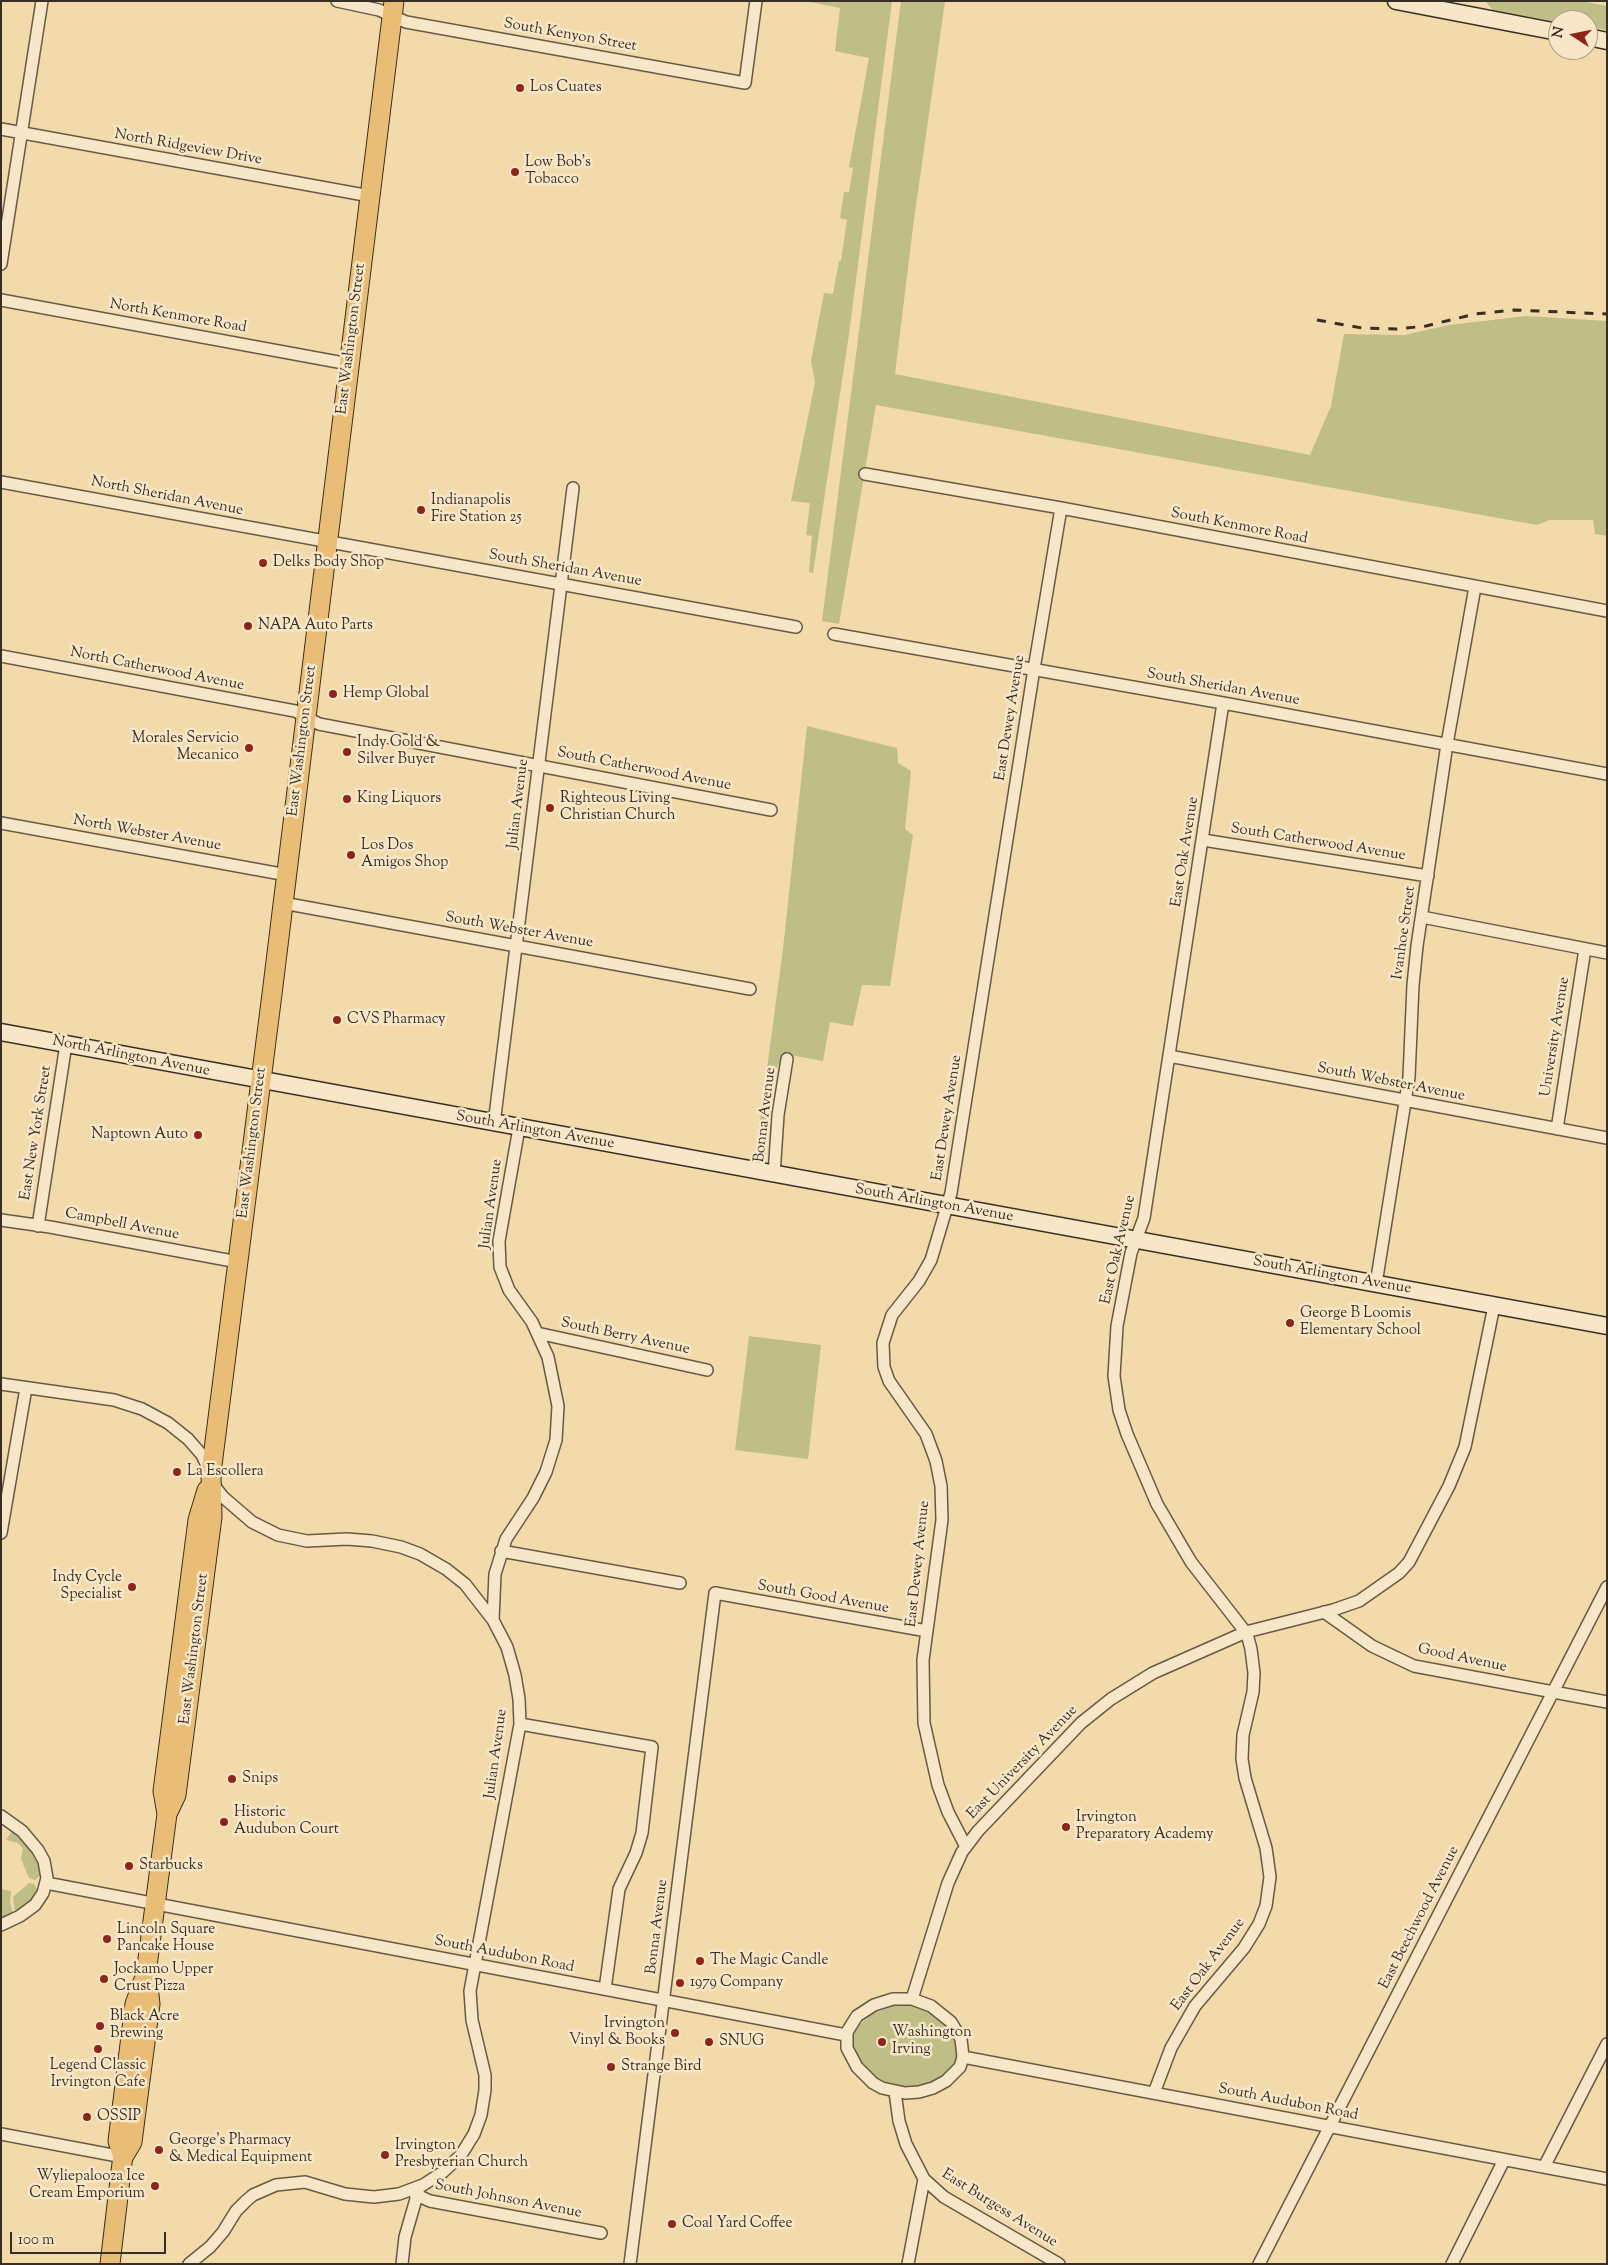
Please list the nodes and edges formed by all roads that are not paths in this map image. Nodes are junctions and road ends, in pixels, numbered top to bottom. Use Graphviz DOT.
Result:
graph roads {
  1 [pos="42,1"];
  2 [pos="337,1"];
  3 [pos="756,1"];
  4 [pos="1396,1"];
  5 [pos="393,8"];
  6 [pos="1548,30"];
  7 [pos="1,129"];
  8 [pos="22,133"];
  9 [pos="370,196"];
  10 [pos="1,264"];
  11 [pos="1,300"];
  12 [pos="349,364"];
  13 [pos="865,474"];
  14 [pos="1,482"];
  15 [pos="573,488"];
  16 [pos="1061,508"];
  17 [pos="328,541"];
  18 [pos="561,583"];
  19 [pos="1475,587"];
  20 [pos="1607,611"];
  21 [pos="796,627"];
  22 [pos="834,634"];
  23 [pos="1,656"];
  24 [pos="1033,670"];
  25 [pos="1223,703"];
  26 [pos="306,718"];
  27 [pos="1447,744"];
  28 [pos="540,765"];
  29 [pos="1607,774"];
  30 [pos="771,810"];
  31 [pos="1,823"];
  32 [pos="1203,840"];
  33 [pos="286,875"];
  34 [pos="1428,876"];
  35 [pos="283,904"];
  36 [pos="1422,917"];
  37 [pos="516,946"];
  38 [pos="1584,949"];
  39 [pos="1607,953"];
  40 [pos="750,989"];
  41 [pos="1,1032"];
  42 [pos="66,1044"];
  43 [pos="1169,1056"];
  44 [pos="787,1059"];
  45 [pos="261,1081"];
  46 [pos="1405,1101"];
  47 [pos="494,1124"];
  48 [pos="519,1128"];
  49 [pos="1557,1129"];
  50 [pos="1607,1138"];
  51 [pos="774,1175"];
  52 [pos="948,1206"];
  53 [pos="1,1220"];
  54 [pos="38,1226"];
  55 [pos="1136,1241"];
  56 [pos="238,1262"];
  57 [pos="1376,1284"];
  58 [pos="1494,1306"];
  59 [pos="1607,1326"];
  60 [pos="536,1333"];
  61 [pos="707,1370"];
  62 [pos="1,1384"];
  63 [pos="26,1388"];
  64 [pos="211,1477"];
  65 [pos="1,1533"];
  66 [pos="501,1550"];
  67 [pos="680,1582"];
  68 [pos="1607,1587"];
  69 [pos="714,1593"];
  70 [pos="1324,1612"];
  71 [pos="493,1620"];
  72 [pos="927,1632"];
  73 [pos="1246,1632"];
  74 [pos="1554,1692"];
  75 [pos="1607,1702"];
  76 [pos="520,1724"];
  77 [pos="1,1816"];
  78 [pos="966,1847"];
  79 [pos="46,1883"];
  80 [pos="155,1904"];
  81 [pos="1,1925"];
  82 [pos="475,1965"];
  83 [pos="605,1989"];
  84 [pos="912,1999"];
  85 [pos="663,2001"];
  86 [pos="846,2035"];
  87 [pos="1607,2044"];
  88 [pos="963,2057"];
  89 [pos="895,2092"];
  90 [pos="1154,2093"];
  91 [pos="1329,2126"];
  92 [pos="1,2134"];
  93 [pos="123,2156"];
  94 [pos="1504,2160"];
  95 [pos="1544,2167"];
  96 [pos="924,2179"];
  97 [pos="1607,2179"];
  98 [pos="415,2189"];
  99 [pos="601,2233"];
  100 [pos="110,2264"];
  101 [pos="189,2264"];
  102 [pos="402,2264"];
  103 [pos="630,2264"];
  104 [pos="908,2264"];
  105 [pos="1059,2264"];
  106 [pos="1259,2264"];
  107 [pos="1452,2264"];
  1 -- 8 [label="street"];
  2 -- 5 [label="street, South Kenyon Street"];
  3 -- 5 [label="street, South Kenyon Street"];
  4 -- 6 [label="main road"];
  5 -- 9 [label="main road, East Washington Street"];
  7 -- 8 [label="street, North Ridgeview Drive"];
  8 -- 9 [label="street, North Ridgeview Drive"];
  8 -- 10 [label="street"];
  9 -- 12 [label="main road, East Washington Street"];
  11 -- 12 [label="street, North Kenmore Road"];
  12 -- 17 [label="main road, East Washington Street"];
  13 -- 16 [label="street, South Kenmore Road"];
  14 -- 17 [label="street, North Sheridan Avenue"];
  15 -- 18 [label="street, Julian Avenue"];
  16 -- 19 [label="street, South Kenmore Road"];
  16 -- 24 [label="street, East Dewey Avenue"];
  17 -- 18 [label="street, South Sheridan Avenue"];
  17 -- 26 [label="main road, East Washington Street"];
  18 -- 21 [label="street, South Sheridan Avenue"];
  18 -- 28 [label="street, Julian Avenue"];
  19 -- 20 [label="street, South Kenmore Road"];
  19 -- 27 [label="street, Ivanhoe Street"];
  22 -- 24 [label="street, South Sheridan Avenue"];
  23 -- 26 [label="street, North Catherwood Avenue"];
  24 -- 25 [label="street, South Sheridan Avenue"];
  24 -- 52 [label="street, East Dewey Avenue"];
  25 -- 27 [label="street, South Sheridan Avenue"];
  25 -- 32 [label="street, East Oak Avenue"];
  26 -- 28 [label="street, South Catherwood Avenue"];
  26 -- 33 [label="main road, East Washington Street"];
  27 -- 29 [label="street, South Sheridan Avenue"];
  27 -- 34 [label="street, Ivanhoe Street"];
  28 -- 30 [label="street, South Catherwood Avenue"];
  28 -- 37 [label="street, Julian Avenue"];
  31 -- 33 [label="street, North Webster Avenue"];
  32 -- 34 [label="street, South Catherwood Avenue"];
  32 -- 43 [label="street, East Oak Avenue"];
  33 -- 35 [label="main road, East Washington Street"];
  34 -- 36 [label="street, Ivanhoe Street"];
  35 -- 37 [label="street, South Webster Avenue"];
  35 -- 45 [label="main road, East Washington Street"];
  36 -- 38 [label="street"];
  36 -- 46 [label="street, Ivanhoe Street"];
  37 -- 40 [label="street, South Webster Avenue"];
  37 -- 47 [label="street, Julian Avenue"];
  38 -- 39 [label="street"];
  38 -- 49 [label="street, University Avenue"];
  41 -- 42 [label="main road, North Arlington Avenue"];
  42 -- 45 [label="main road, North Arlington Avenue"];
  42 -- 54 [label="street, East New York Street"];
  43 -- 46 [label="street, South Webster Avenue"];
  43 -- 55 [label="street, East Oak Avenue"];
  44 -- 51 [label="street, Bonna Avenue"];
  45 -- 47 [label="main road, South Arlington Avenue"];
  45 -- 56 [label="main road, East Washington Street"];
  46 -- 49 [label="street, South Webster Avenue"];
  46 -- 57 [label="street, Ivanhoe Street"];
  47 -- 48 [label="main road, South Arlington Avenue"];
  48 -- 51 [label="main road, South Arlington Avenue"];
  48 -- 60 [label="street, Julian Avenue"];
  49 -- 50 [label="street, South Webster Avenue"];
  51 -- 52 [label="main road, South Arlington Avenue"];
  52 -- 55 [label="main road, South Arlington Avenue"];
  52 -- 72 [label="street, East Dewey Avenue"];
  53 -- 54 [label="street, Campbell Avenue"];
  54 -- 56 [label="street, Campbell Avenue"];
  55 -- 57 [label="main road, South Arlington Avenue"];
  55 -- 73 [label="street, East Oak Avenue"];
  56 -- 64 [label="main road, East Washington Street"];
  57 -- 58 [label="main road, South Arlington Avenue"];
  58 -- 59 [label="main road, South Arlington Avenue"];
  58 -- 70 [label="street, East University Avenue"];
  60 -- 61 [label="street, South Berry Avenue"];
  60 -- 66 [label="street, Julian Avenue"];
  62 -- 63 [label="street"];
  63 -- 64 [label="street"];
  63 -- 65 [label="street"];
  64 -- 71 [label="street"];
  64 -- 80 [label="main road, East Washington Street"];
  66 -- 67 [label="street"];
  66 -- 71 [label="street, Julian Avenue"];
  68 -- 74 [label="street, East Beechwood Avenue"];
  69 -- 72 [label="street, South Good Avenue"];
  69 -- 85 [label="street, Bonna Avenue"];
  70 -- 73 [label="street, East University Avenue"];
  70 -- 74 [label="street, Good Avenue"];
  71 -- 76 [label="street, Julian Avenue"];
  72 -- 78 [label="street, East Dewey Avenue"];
  73 -- 78 [label="street, East University Avenue"];
  73 -- 90 [label="street, East Oak Avenue"];
  74 -- 75 [label="street, Good Avenue"];
  74 -- 91 [label="street, East Beechwood Avenue"];
  76 -- 82 [label="street, Julian Avenue"];
  76 -- 83 [label="street"];
  77 -- 79 [label="street"];
  78 -- 84 [label="street, East University Avenue"];
  79 -- 80 [label="street, South Audubon Road"];
  79 -- 81 [label="street"];
  80 -- 82 [label="street, South Audubon Road"];
  80 -- 93 [label="main road, East Washington Street"];
  82 -- 83 [label="street, South Audubon Road"];
  82 -- 98 [label="street, Julian Avenue"];
  83 -- 85 [label="street, South Audubon Road"];
  84 -- 86 [label="street"];
  84 -- 88 [label="street"];
  85 -- 86 [label="street, South Audubon Road"];
  85 -- 103 [label="street, Bonna Avenue"];
  86 -- 89 [label="street"];
  87 -- 95 [label="street"];
  88 -- 89 [label="street"];
  88 -- 90 [label="street, South Audubon Road"];
  89 -- 96 [label="street"];
  90 -- 91 [label="street, South Audubon Road"];
  91 -- 94 [label="street, South Audubon Road"];
  91 -- 106 [label="street, East Beechwood Avenue"];
  92 -- 93 [label="street"];
  93 -- 100 [label="main road, East Washington Street"];
  94 -- 95 [label="street, South Audubon Road"];
  94 -- 107 [label="street"];
  95 -- 97 [label="street, South Audubon Road"];
  96 -- 104 [label="street"];
  96 -- 105 [label="street, East Burgess Avenue"];
  98 -- 99 [label="street, South Johnson Avenue"];
  98 -- 101 [label="street, Julian Avenue"];
  98 -- 102 [label="street"];
}
